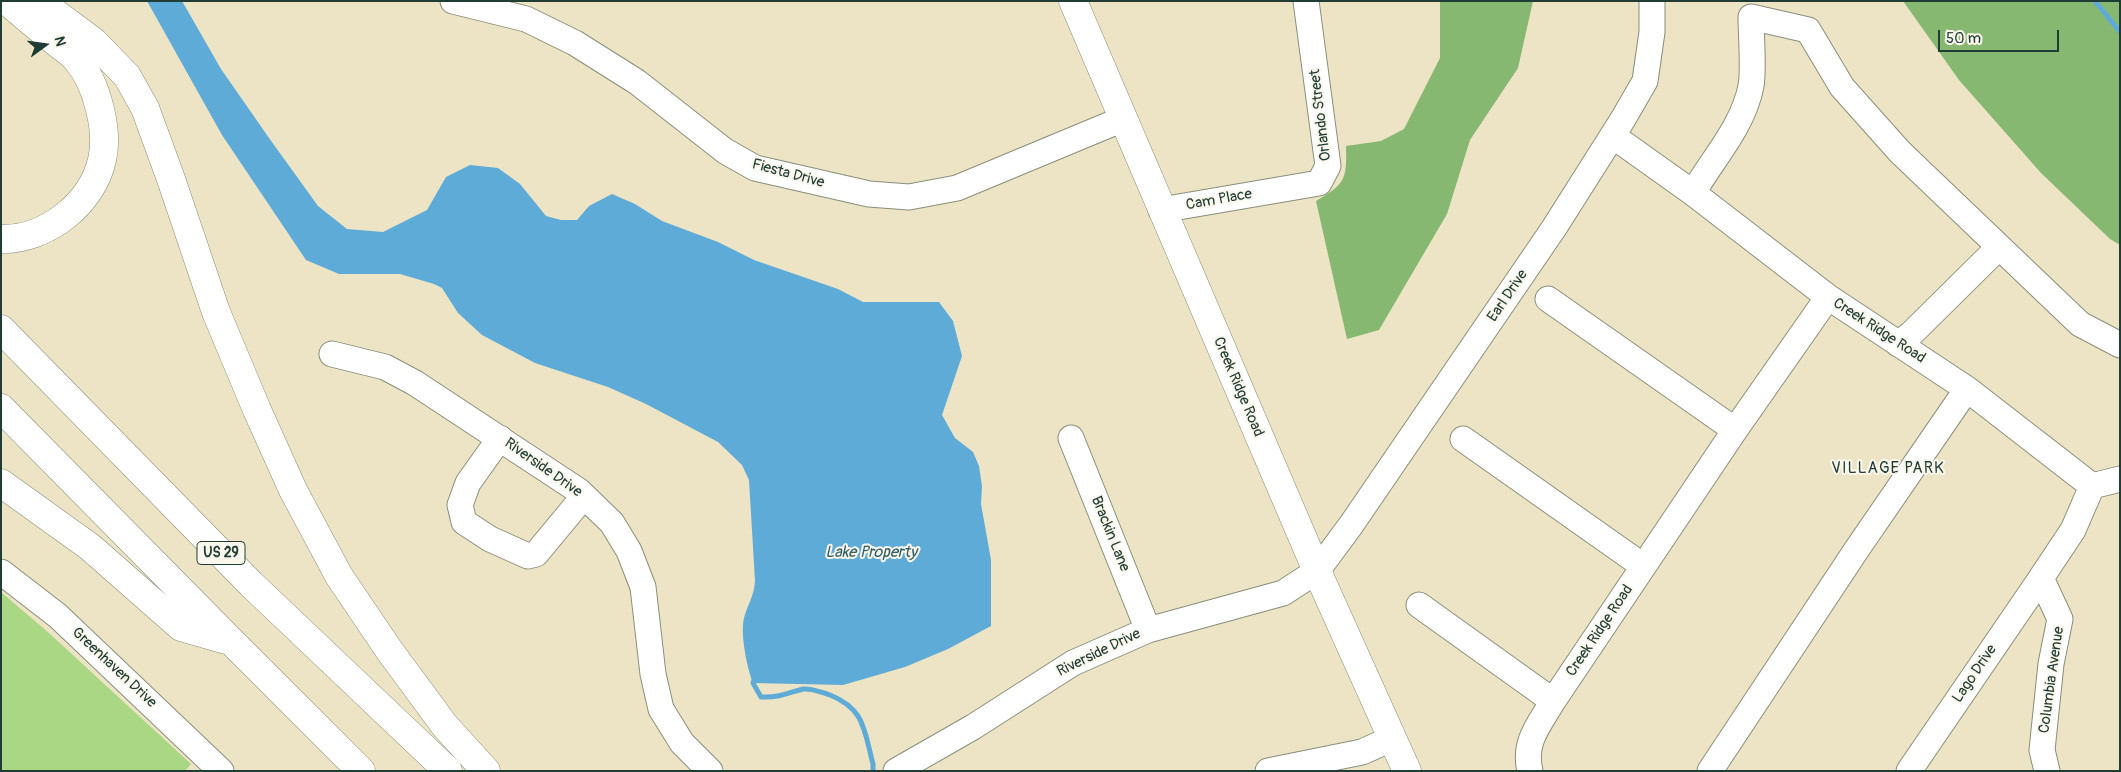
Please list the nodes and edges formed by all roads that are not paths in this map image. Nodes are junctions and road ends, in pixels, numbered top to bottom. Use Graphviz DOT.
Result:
graph roads {
  1 [pos="7,1"];
  2 [pos="40,1"];
  3 [pos="453,1"];
  4 [pos="1073,1"];
  5 [pos="1306,1"];
  6 [pos="1652,1"];
  7 [pos="1751,9"];
  8 [pos="1123,119"];
  9 [pos="1613,136"];
  10 [pos="1276,190"];
  11 [pos="1692,193"];
  12 [pos="1162,210"];
  13 [pos="1,239"];
  14 [pos="1998,247"];
  15 [pos="1828,297"];
  16 [pos="1548,299"];
  17 [pos="1,329"];
  18 [pos="1898,344"];
  19 [pos="2120,344"];
  20 [pos="332,354"];
  21 [pos="1967,389"];
  22 [pos="1,408"];
  23 [pos="1735,430"];
  24 [pos="500,438"];
  25 [pos="1071,438"];
  26 [pos="1463,439"];
  27 [pos="2120,479"];
  28 [pos="1,483"];
  29 [pos="2092,486"];
  30 [pos="584,496"];
  31 [pos="1644,566"];
  32 [pos="1317,571"];
  33 [pos="1,572"];
  34 [pos="2041,578"];
  35 [pos="1419,605"];
  36 [pos="1148,630"];
  37 [pos="231,642"];
  38 [pos="1553,701"];
  39 [pos="1391,738"];
  40 [pos="213,768"];
  41 [pos="361,771"];
  42 [pos="448,771"];
  43 [pos="486,771"];
  44 [pos="710,771"];
  45 [pos="896,771"];
  46 [pos="1268,771"];
  47 [pos="1407,771"];
  48 [pos="1530,771"];
  49 [pos="1710,771"];
  50 [pos="1909,771"];
  51 [pos="2047,771"];
  1 -- 13 [label="main road"];
  2 -- 43 [label="main road"];
  3 -- 8 [label="street, Fiesta Drive"];
  4 -- 8 [label="main road, Creek Ridge Road"];
  5 -- 10 [label="street, Orlando Street"];
  6 -- 9 [label="street, Earl Drive"];
  7 -- 11 [label="street"];
  7 -- 14 [label="street"];
  8 -- 12 [label="main road, Creek Ridge Road"];
  9 -- 11 [label="street"];
  9 -- 32 [label="street, Earl Drive"];
  10 -- 12 [label="street, Cam Place"];
  11 -- 15 [label="street"];
  12 -- 32 [label="main road, Creek Ridge Road"];
  14 -- 18 [label="street"];
  14 -- 19 [label="street"];
  15 -- 18 [label="street, Creek Ridge Road"];
  15 -- 23 [label="street, Creek Ridge Road"];
  16 -- 23 [label="street"];
  17 -- 42 [label="main road, US 29"];
  18 -- 21 [label="street, Creek Ridge Road"];
  20 -- 24 [label="street, Riverside Drive"];
  21 -- 29 [label="street, Creek Ridge Road"];
  21 -- 49 [label="street"];
  22 -- 37 [label="main road"];
  23 -- 31 [label="street, Creek Ridge Road"];
  24 -- 30 [label="street, Riverside Drive"];
  24 -- 30 [label="street"];
  25 -- 36 [label="street, Brackin Lane"];
  26 -- 31 [label="street"];
  27 -- 29 [label="street"];
  28 -- 37 [label="main road"];
  29 -- 34 [label="street"];
  30 -- 44 [label="street, Riverside Drive"];
  31 -- 38 [label="street, Creek Ridge Road"];
  32 -- 36 [label="street, Riverside Drive"];
  32 -- 39 [label="main road, Creek Ridge Road"];
  33 -- 40 [label="street, Greenhaven Drive"];
  34 -- 50 [label="street, Lago Drive"];
  34 -- 51 [label="street, Columbia Avenue"];
  35 -- 38 [label="street"];
  36 -- 45 [label="street, Riverside Drive"];
  37 -- 41 [label="main road"];
  38 -- 48 [label="street, Creek Ridge Road"];
  39 -- 46 [label="street"];
  39 -- 47 [label="main road, Creek Ridge Road"];
}
